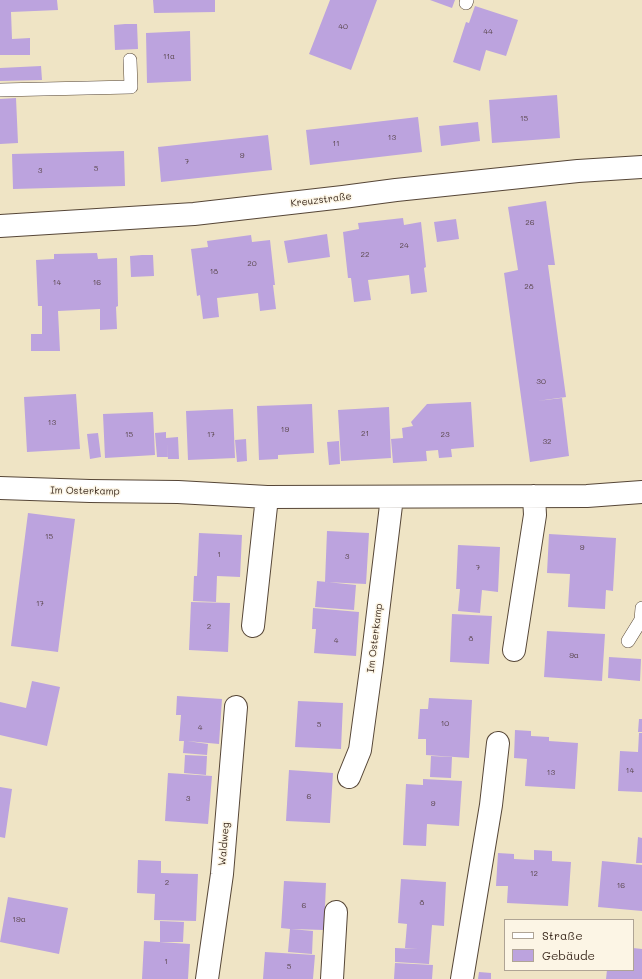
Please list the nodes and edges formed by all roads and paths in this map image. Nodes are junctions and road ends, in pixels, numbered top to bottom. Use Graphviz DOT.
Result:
graph roads {
  1 [pos="130,60"];
  2 [pos="0,90"];
  3 [pos="642,167"];
  4 [pos="0,226"];
  5 [pos="0,488"];
  6 [pos="642,492"];
  7 [pos="534,496"];
  8 [pos="267,497"];
  9 [pos="392,497"];
  10 [pos="642,608"];
  11 [pos="253,626"];
  12 [pos="628,642"];
  13 [pos="514,650"];
  14 [pos="236,708"];
  15 [pos="498,743"];
  16 [pos="349,777"];
  17 [pos="336,912"];
  18 [pos="208,979"];
  19 [pos="332,979"];
  20 [pos="462,979"];
  1 -- 2 [label="lane"];
  3 -- 4 [label="street, Kreuzstraße"];
  5 -- 8 [label="street, Im Osterkamp"];
  6 -- 7 [label="street, Im Osterkamp"];
  7 -- 9 [label="street, Im Osterkamp"];
  7 -- 13 [label="street"];
  8 -- 9 [label="street, Im Osterkamp"];
  8 -- 11 [label="street"];
  9 -- 16 [label="street, Im Osterkamp"];
  10 -- 12 [label="lane"];
  14 -- 18 [label="street, Waldweg"];
  15 -- 20 [label="street"];
  17 -- 19 [label="street"];
}
